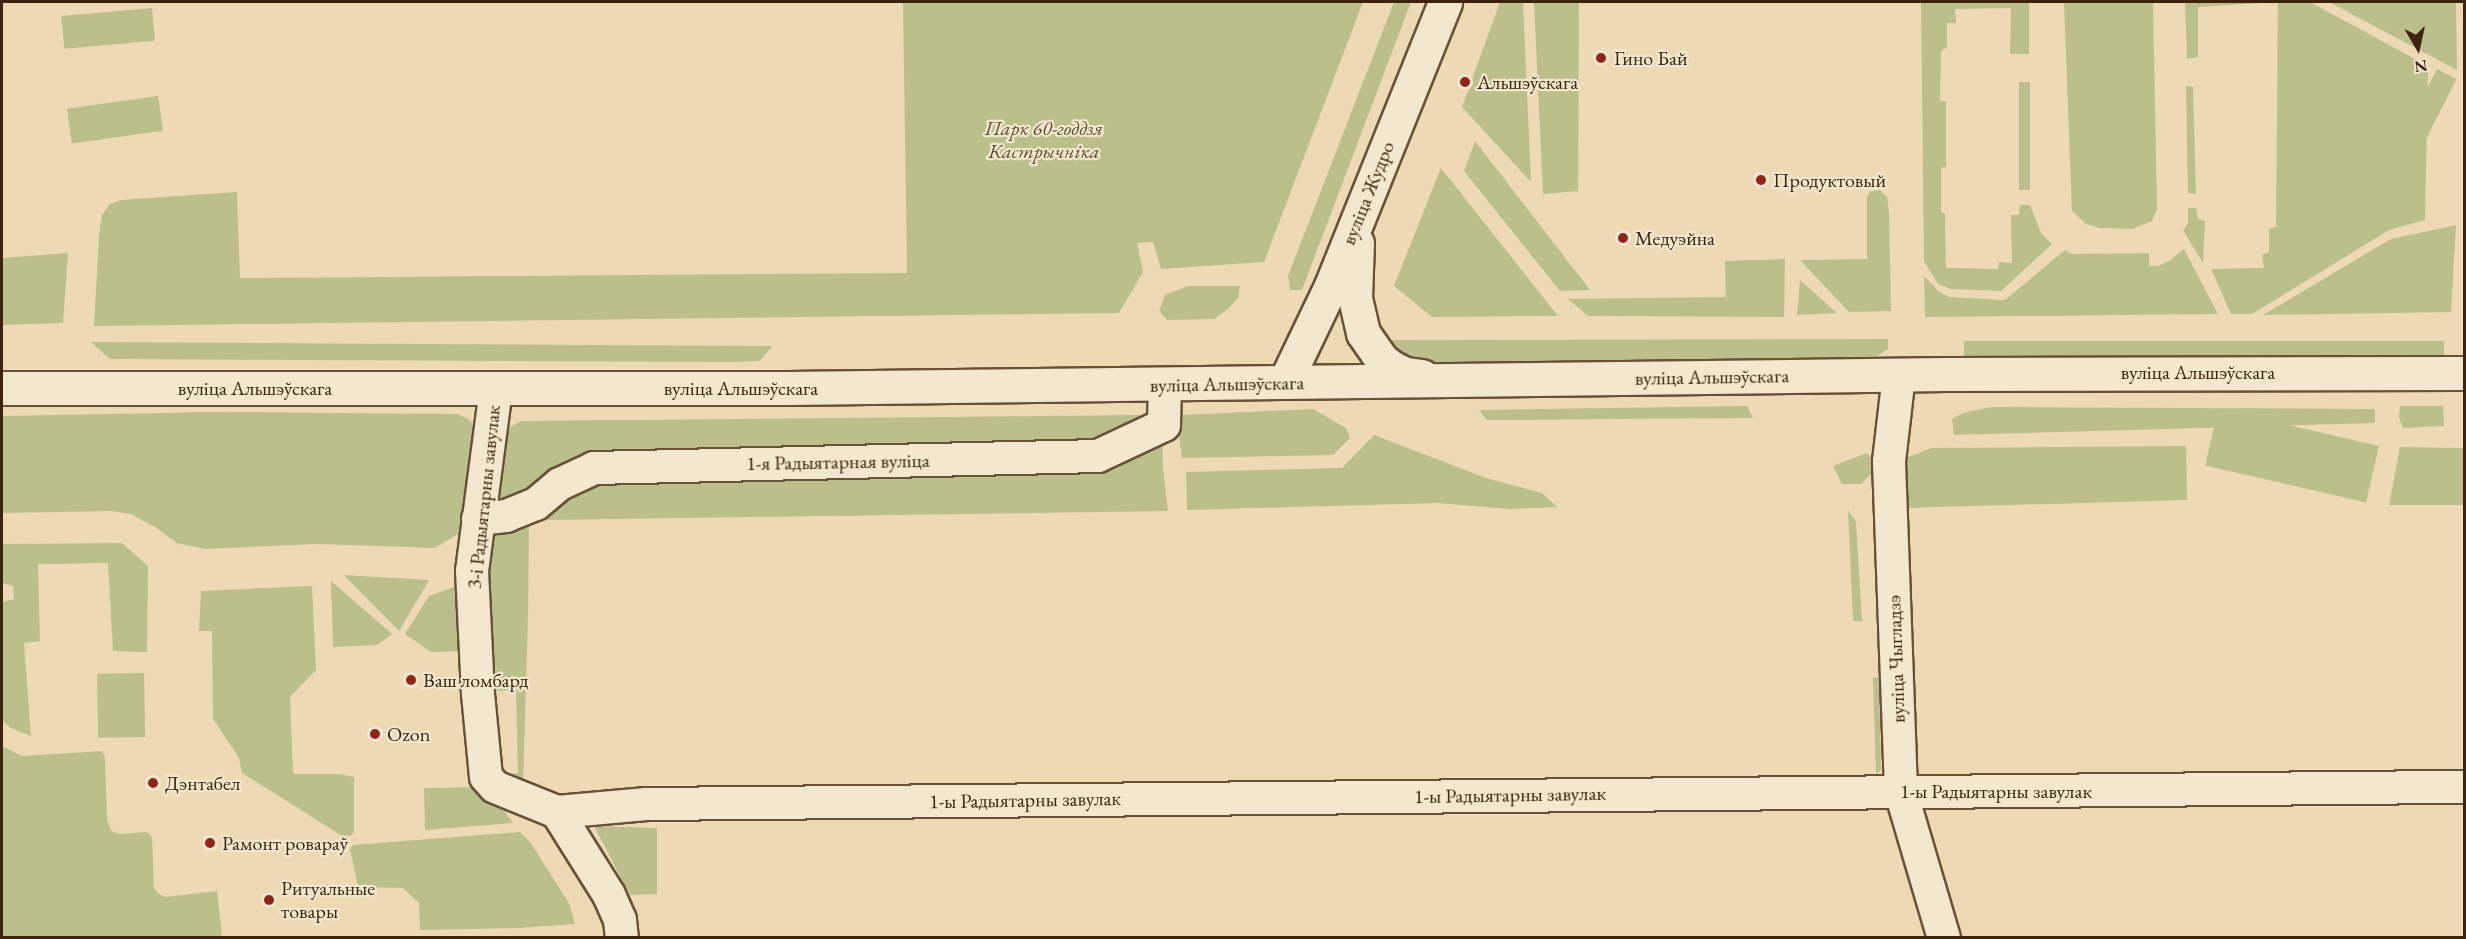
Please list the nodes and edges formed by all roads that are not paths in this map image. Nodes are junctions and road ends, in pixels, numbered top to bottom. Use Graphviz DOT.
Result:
graph roads {
  1 [pos="1445,2"];
  2 [pos="1358,218"];
  3 [pos="2460,374"];
  4 [pos="1899,375"];
  5 [pos="1447,380"];
  6 [pos="1285,382"];
  7 [pos="1165,385"];
  8 [pos="2,388"];
  9 [pos="496,389"];
  10 [pos="478,519"];
  11 [pos="2464,787"];
  12 [pos="1900,792"];
  13 [pos="557,812"];
  14 [pos="622,938"];
  15 [pos="1944,938"];
  1 -- 2 [label="main road, вуліца Жудро"];
  2 -- 5 [label="main road"];
  2 -- 6 [label="main road, вуліца Жудро"];
  3 -- 4 [label="main road, вуліца Альшэўскага"];
  4 -- 5 [label="main road, вуліца Альшэўскага"];
  4 -- 12 [label="street, вуліца Чыгладзэ"];
  5 -- 6 [label="main road, вуліца Альшэўскага"];
  6 -- 7 [label="main road, вуліца Альшэўскага"];
  7 -- 9 [label="main road, вуліца Альшэўскага"];
  7 -- 10 [label="street, 1-я Радыятарная вуліца"];
  8 -- 9 [label="main road, вуліца Альшэўскага"];
  9 -- 10 [label="street, 3-і Радыятарны завулак"];
  10 -- 13 [label="street, 3-і Радыятарны завулак"];
  11 -- 12 [label="street, 1-ы Радыятарны завулак"];
  12 -- 13 [label="street, 1-ы Радыятарны завулак"];
  12 -- 15 [label="street, вуліца Чыгладзэ"];
  13 -- 14 [label="street"];
}
